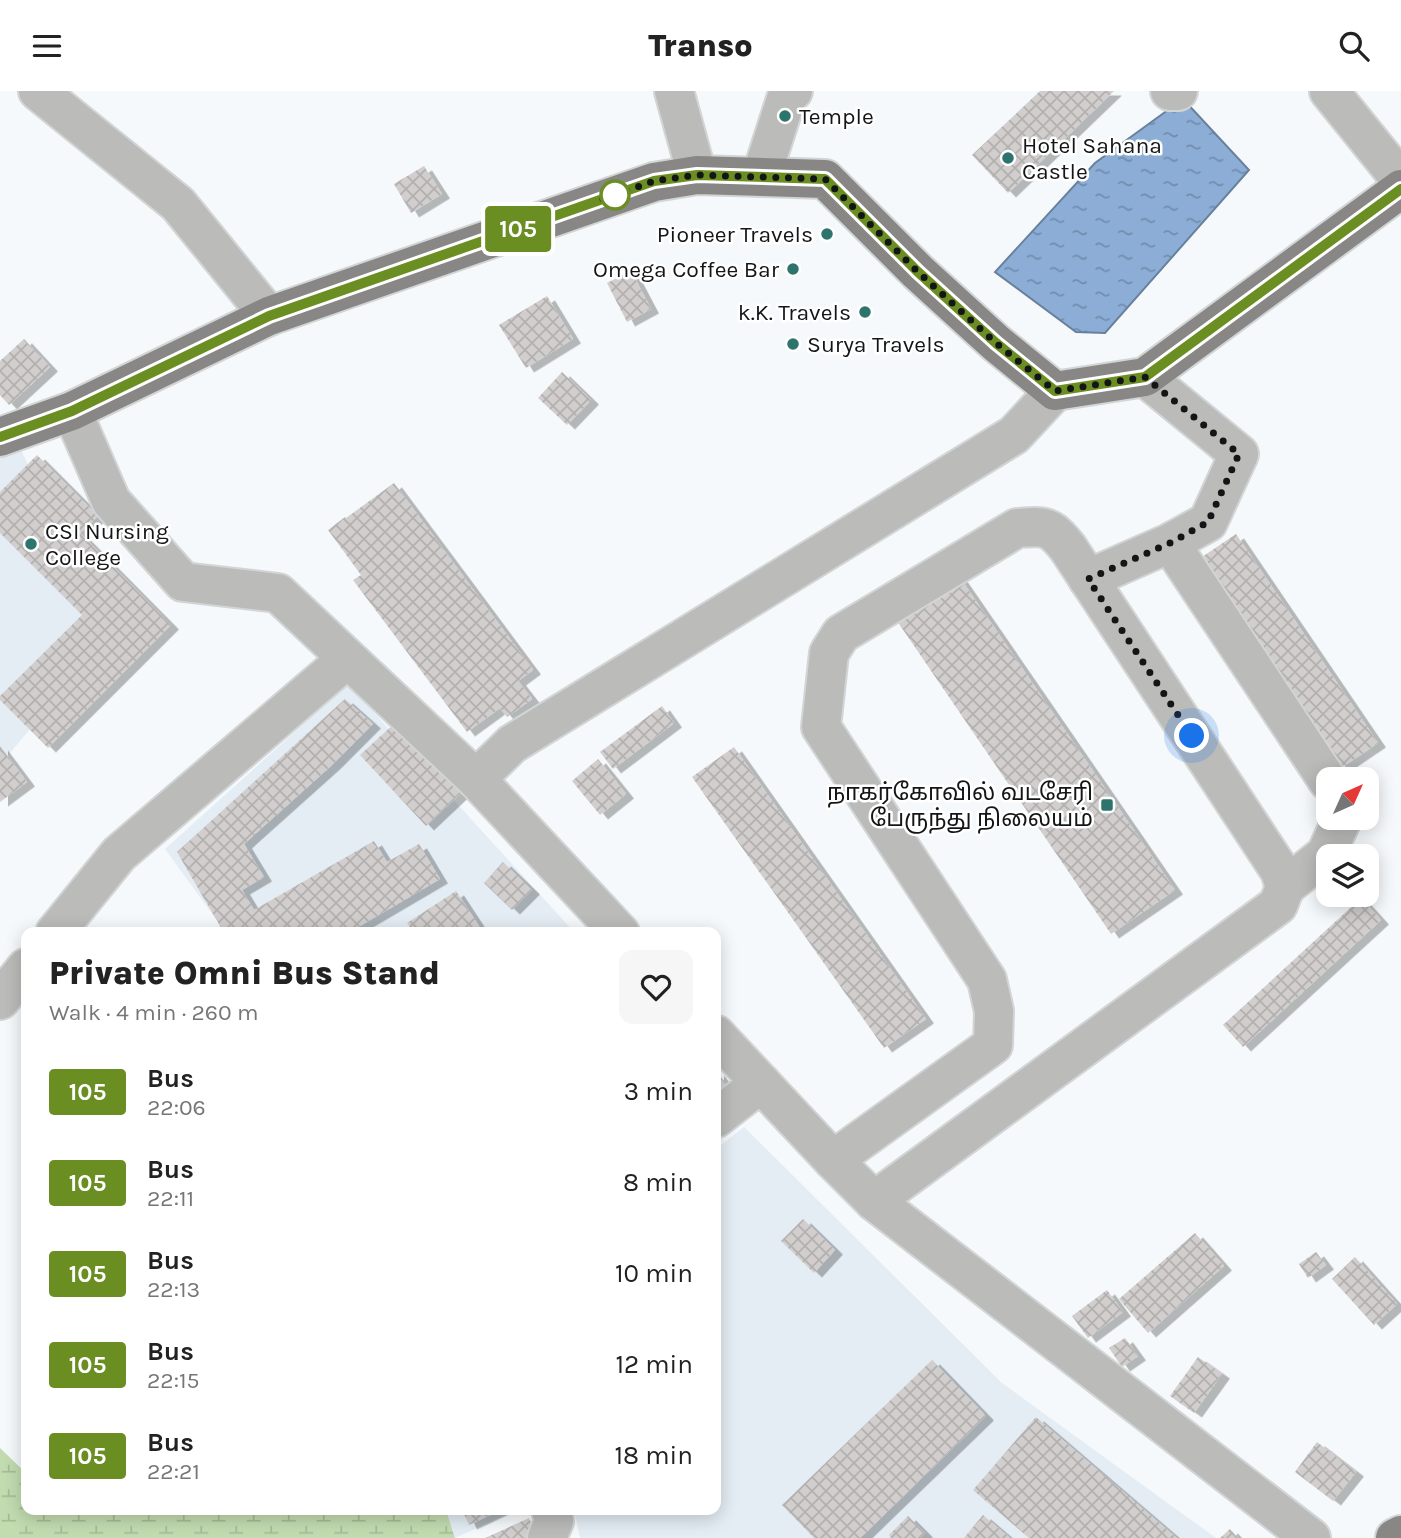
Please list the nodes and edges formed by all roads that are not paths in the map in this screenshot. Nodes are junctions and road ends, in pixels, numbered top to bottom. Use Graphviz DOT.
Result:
graph roads {
  1 [pos="38,91"];
  2 [pos="674,91"];
  3 [pos="793,91"];
  4 [pos="1170,91"];
  5 [pos="1178,91"];
  6 [pos="1329,91"];
  7 [pos="697,175"];
  8 [pos="761,177"];
  9 [pos="1401,180"];
  10 [pos="1401,189"];
  11 [pos="269,316"];
  12 [pos="1145,377"];
  13 [pos="1055,391"];
  14 [pos="72,411"];
  15 [pos="0,437"];
  16 [pos="1170,543"];
  17 [pos="1088,579"];
  18 [pos="348,659"];
  19 [pos="1319,767"];
  20 [pos="475,779"];
  21 [pos="1348,830"];
  22 [pos="1285,887"];
  23 [pos="60,927"];
  24 [pos="614,927"];
  25 [pos="21,974"];
  26 [pos="0,1000"];
  27 [pos="721,1040"];
  28 [pos="761,1083"];
  29 [pos="721,1114"];
  30 [pos="833,1160"];
  31 [pos="874,1201"];
  32 [pos="552,1515"];
  33 [pos="1401,1535"];
  34 [pos="547,1538"];
  35 [pos="1311,1538"];
  36 [pos="1395,1538"];
  1 -- 11 [label="street"];
  2 -- 7 [label="street"];
  3 -- 8 [label="street"];
  4 -- 5 [label="street"];
  6 -- 9 [label="street"];
  7 -- 8 [label="main road"];
  7 -- 11 [label="main road"];
  8 -- 13 [label="main road"];
  10 -- 12 [label="main road"];
  11 -- 14 [label="main road"];
  12 -- 13 [label="main road"];
  12 -- 16 [label="street"];
  13 -- 20 [label="street"];
  14 -- 15 [label="main road"];
  14 -- 18 [label="street"];
  16 -- 17 [label="street"];
  16 -- 19 [label="street"];
  17 -- 22 [label="street"];
  17 -- 30 [label="street"];
  18 -- 20 [label="street"];
  18 -- 23 [label="street"];
  20 -- 24 [label="street"];
  21 -- 22 [label="street"];
  22 -- 31 [label="street"];
  25 -- 26 [label="street"];
  27 -- 28 [label="street"];
  28 -- 29 [label="street"];
  28 -- 30 [label="street"];
  30 -- 31 [label="street"];
  31 -- 35 [label="street"];
  32 -- 34 [label="street"];
  33 -- 36 [label="main road"];
}
